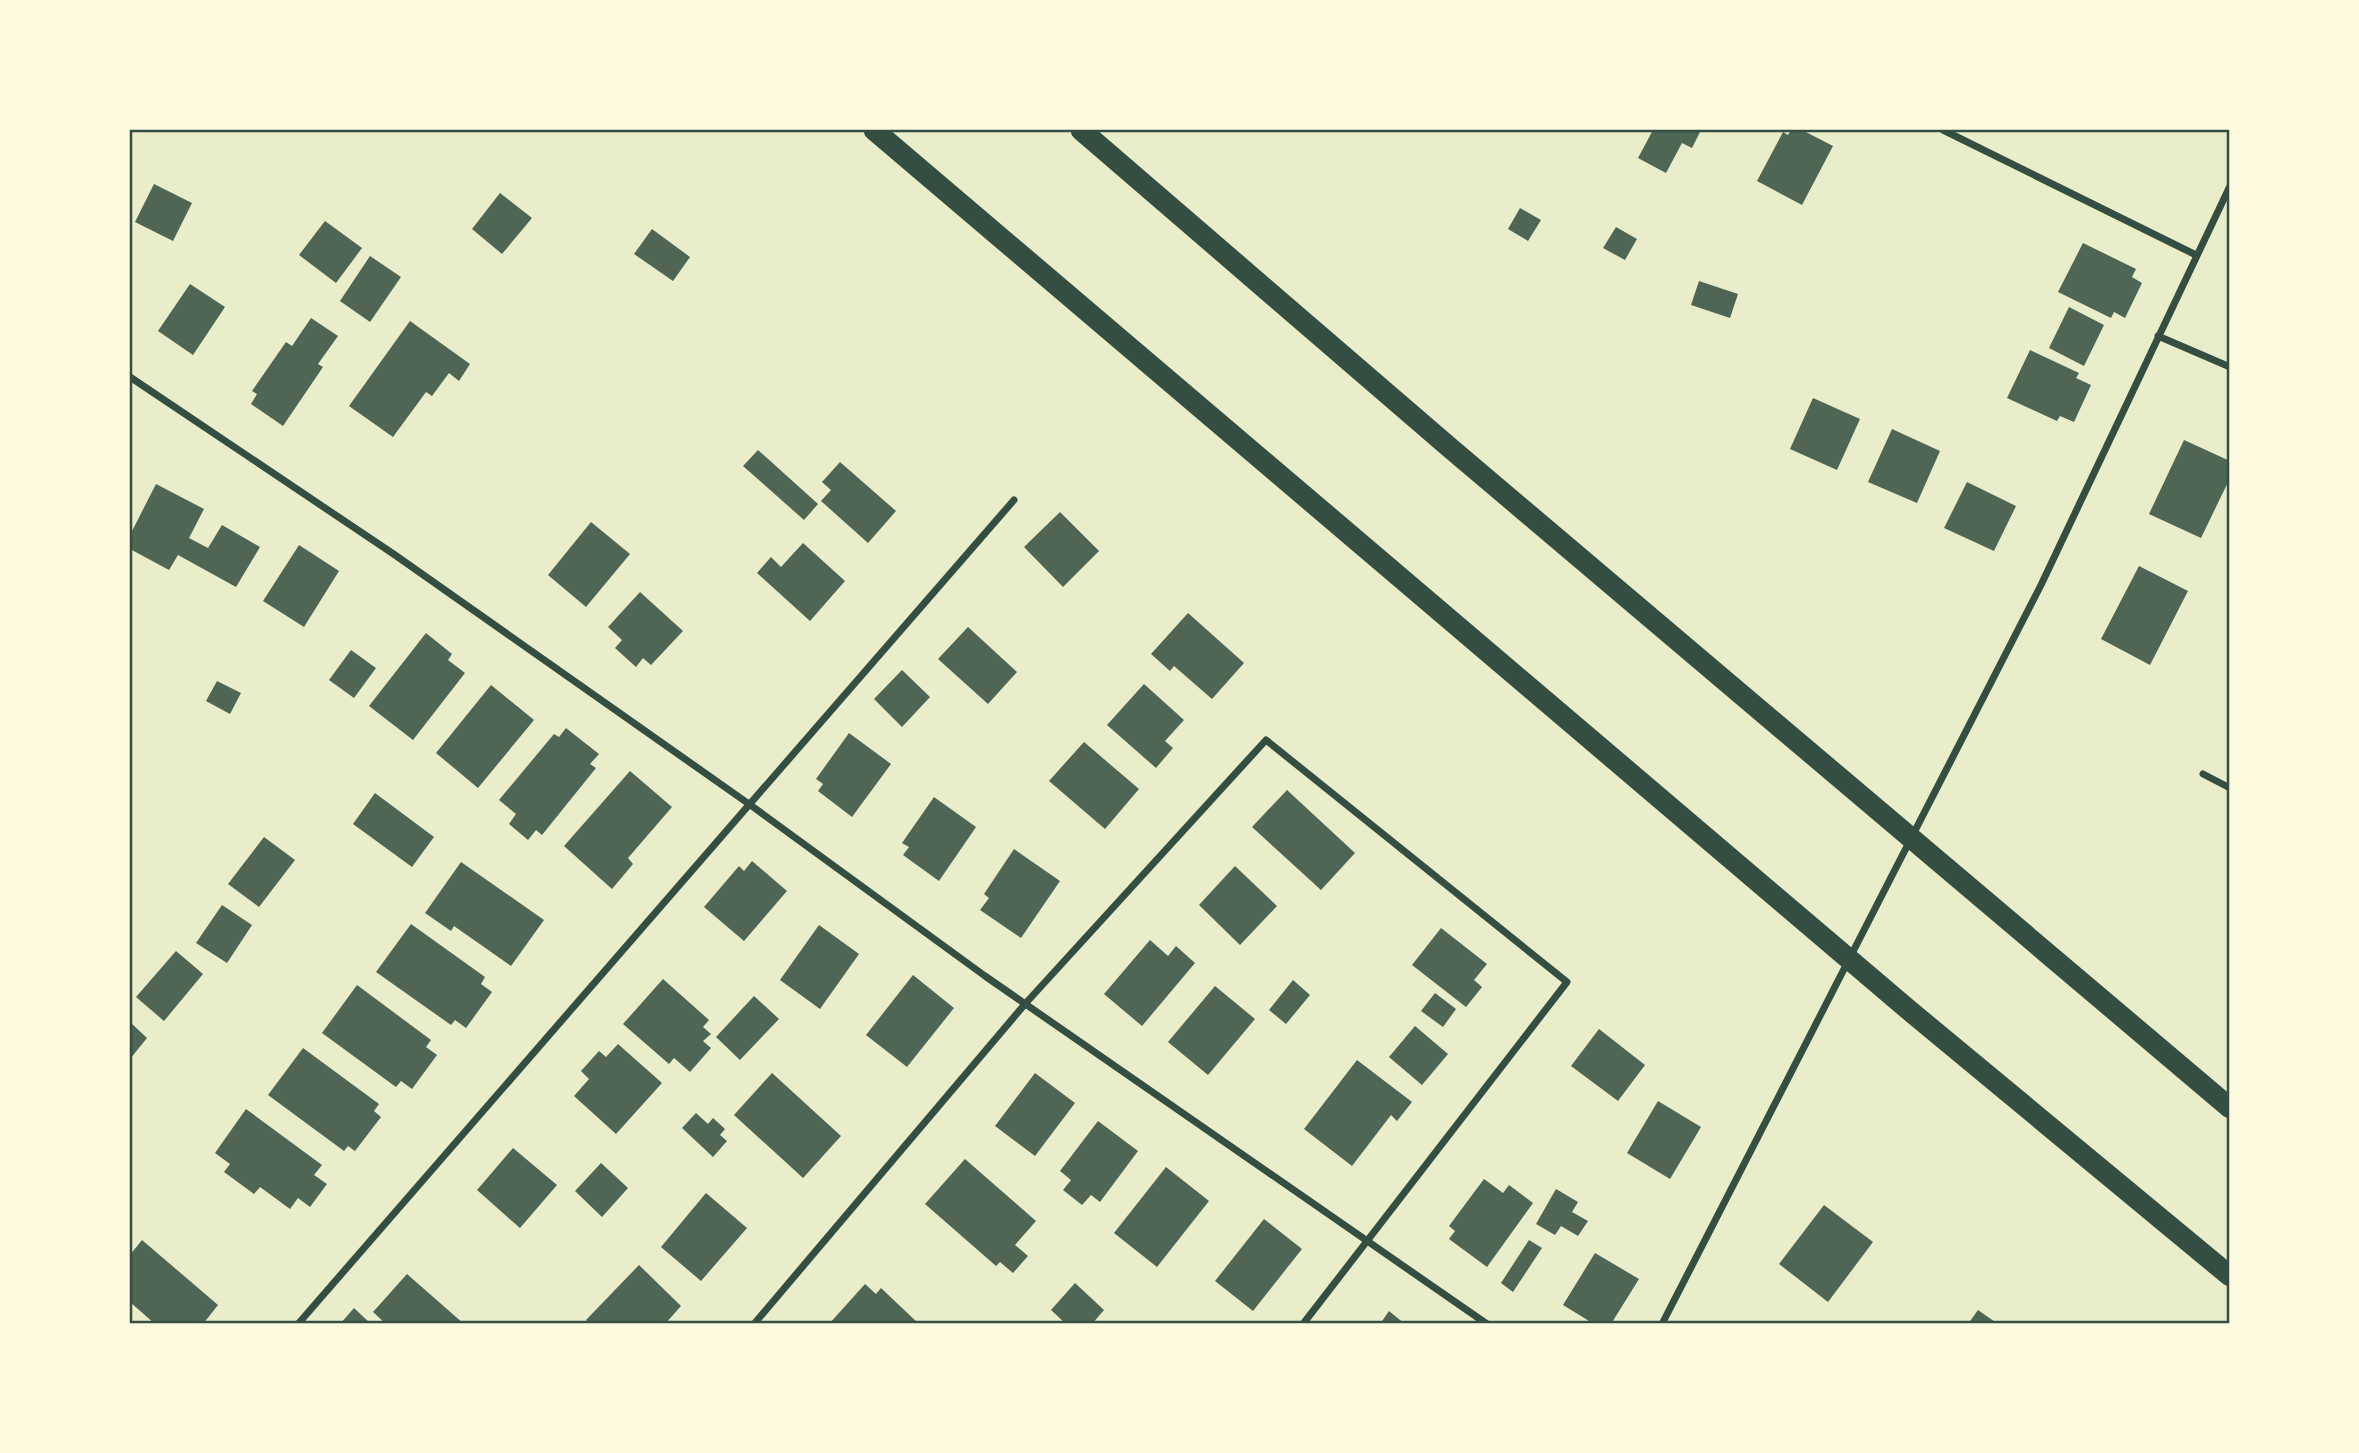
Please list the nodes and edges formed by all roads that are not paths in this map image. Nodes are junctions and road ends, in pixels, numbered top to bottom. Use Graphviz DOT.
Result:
graph roads {
  1 [pos="874,130"];
  2 [pos="1081,130"];
  3 [pos="1943,130"];
  4 [pos="2230,186"];
  5 [pos="2196,255"];
  6 [pos="2158,336"];
  7 [pos="2230,367"];
  8 [pos="130,377"];
  9 [pos="1014,500"];
  10 [pos="2203,774"];
  11 [pos="2230,788"];
  12 [pos="749,804"];
  13 [pos="1025,1004"];
  14 [pos="2230,1108"];
  15 [pos="1368,1240"];
  16 [pos="2230,1276"];
  17 [pos="298,1324"];
  18 [pos="754,1324"];
  19 [pos="1303,1324"];
  20 [pos="1487,1324"];
  21 [pos="1662,1324"];
  1 -- 16 [label="highway"];
  2 -- 14 [label="highway"];
  3 -- 5 [label="street"];
  4 -- 5 [label="street"];
  5 -- 6 [label="street"];
  6 -- 7 [label="street"];
  6 -- 21 [label="street"];
  8 -- 12 [label="street"];
  9 -- 12 [label="street"];
  10 -- 11 [label="street"];
  12 -- 13 [label="street"];
  12 -- 17 [label="street"];
  13 -- 15 [label="street"];
  13 -- 15 [label="street"];
  13 -- 18 [label="street"];
  15 -- 19 [label="street"];
  15 -- 20 [label="street"];
}
